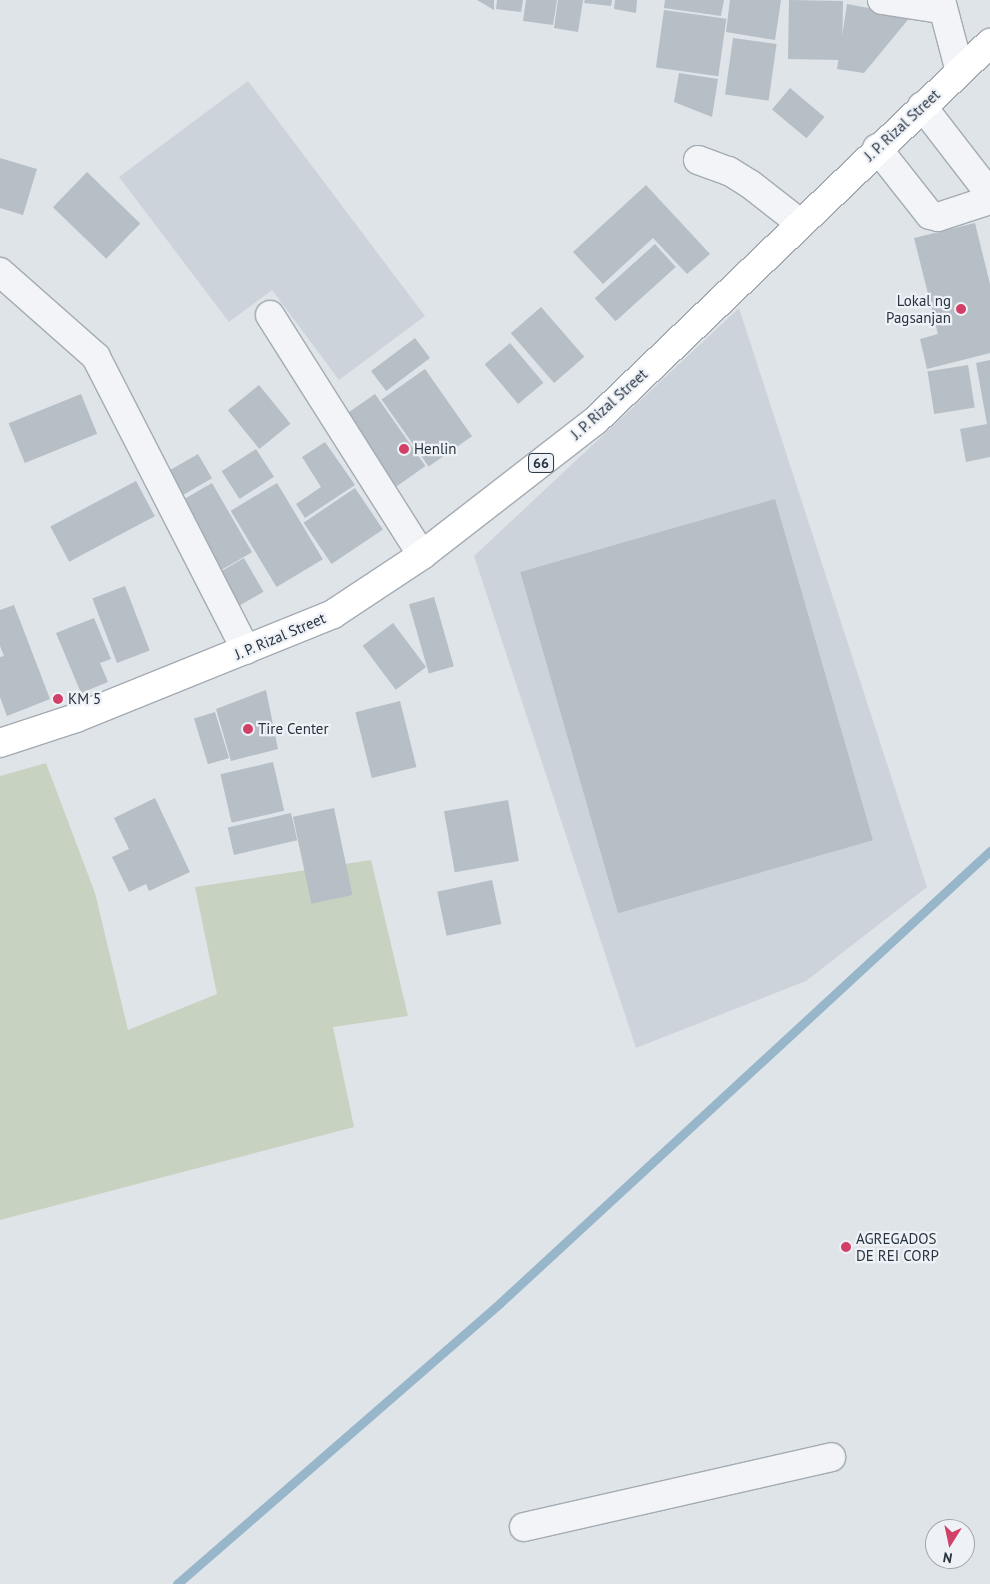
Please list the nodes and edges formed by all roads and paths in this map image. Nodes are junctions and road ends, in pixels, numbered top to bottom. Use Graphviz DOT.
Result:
graph roads {
  1 [pos="882,0"];
  2 [pos="941,4"];
  3 [pos="990,43"];
  4 [pos="960,72"];
  5 [pos="922,106"];
  6 [pos="877,148"];
  7 [pos="698,160"];
  8 [pos="990,194"];
  9 [pos="990,200"];
  10 [pos="800,222"];
  11 [pos="0,272"];
  12 [pos="270,315"];
  13 [pos="422,555"];
  14 [pos="246,650"];
  15 [pos="0,743"];
  16 [pos="830,1457"];
  17 [pos="524,1527"];
  1 -- 2 [label="street"];
  2 -- 4 [label="street"];
  3 -- 4 [label="main road, J. P. Rizal Street / 66"];
  4 -- 5 [label="main road, J. P. Rizal Street / 66"];
  5 -- 6 [label="main road, J. P. Rizal Street / 66"];
  5 -- 8 [label="street"];
  6 -- 9 [label="street"];
  6 -- 10 [label="main road, J. P. Rizal Street / 66"];
  7 -- 10 [label="street"];
  10 -- 13 [label="main road, J. P. Rizal Street / 66"];
  11 -- 14 [label="street"];
  12 -- 13 [label="street"];
  13 -- 14 [label="main road, J. P. Rizal Street / 66"];
  14 -- 15 [label="main road, J. P. Rizal Street / 66"];
  16 -- 17 [label="street"];
}
